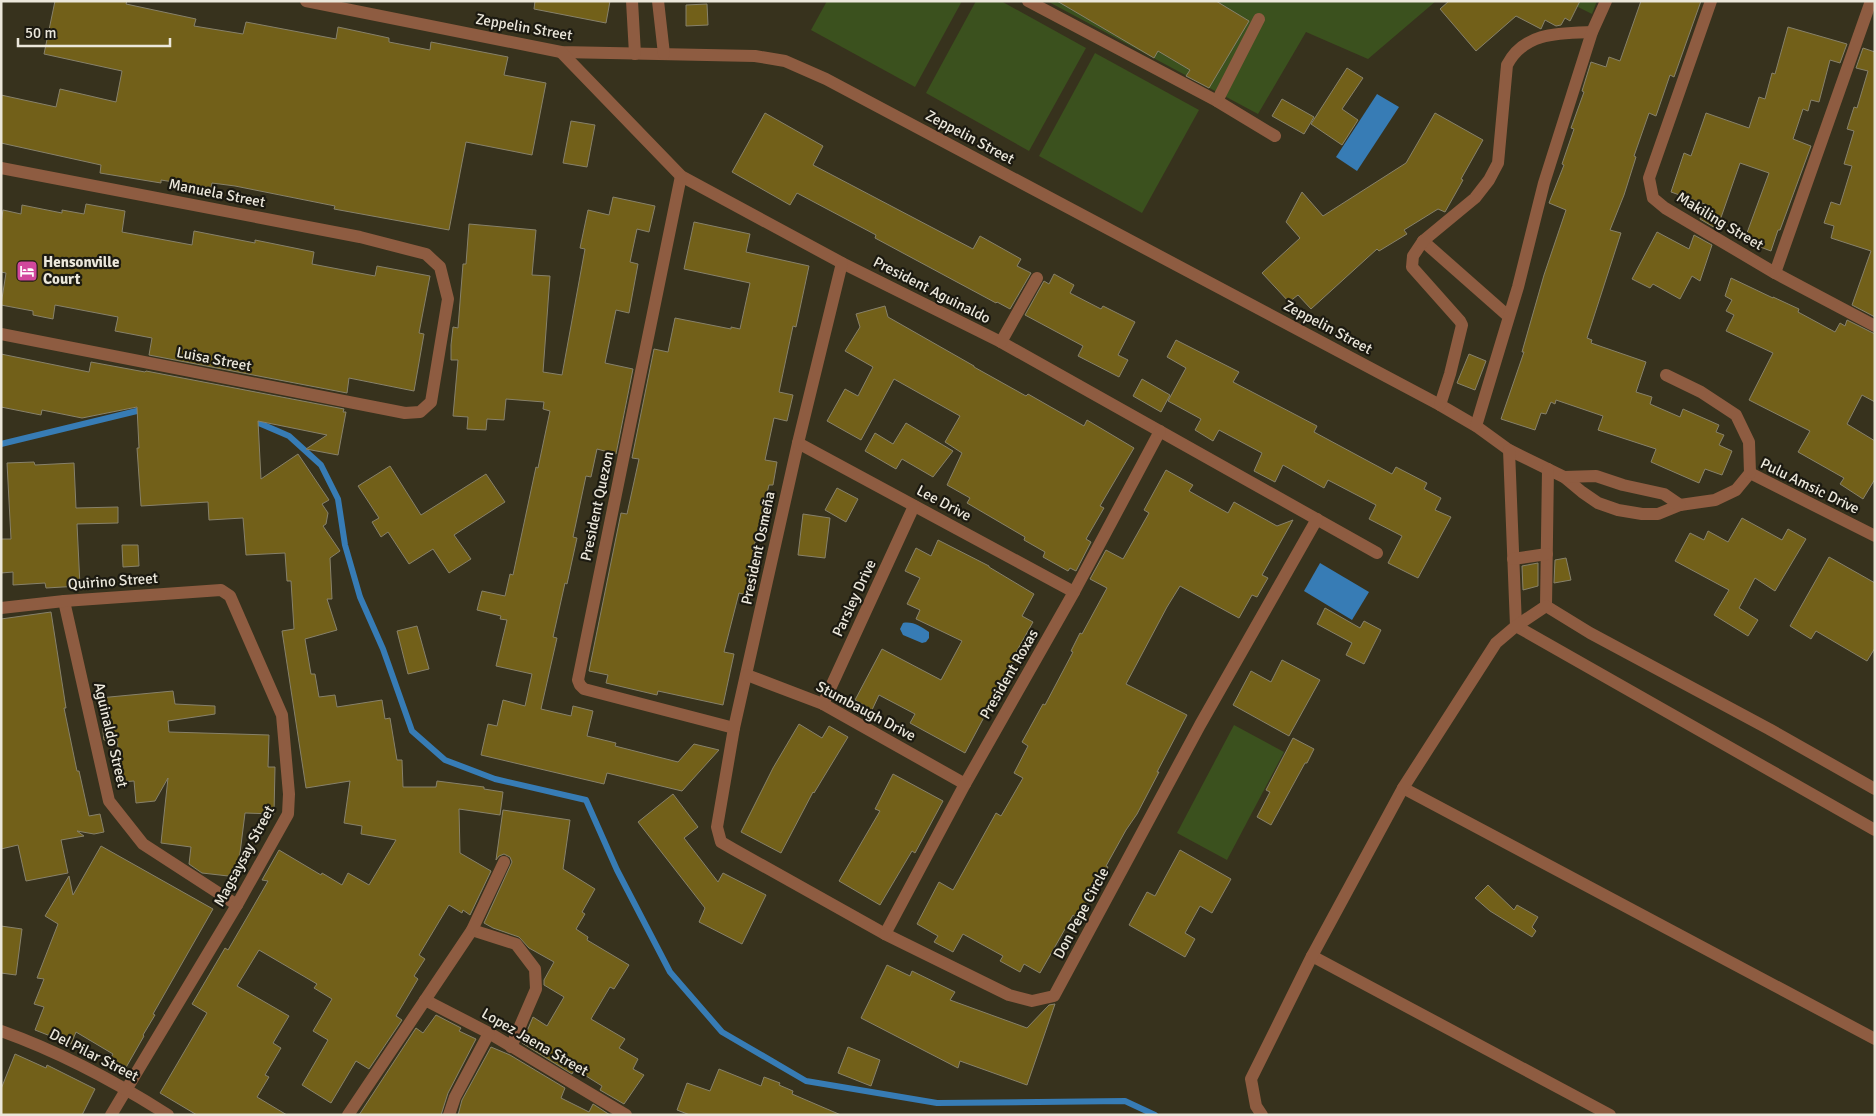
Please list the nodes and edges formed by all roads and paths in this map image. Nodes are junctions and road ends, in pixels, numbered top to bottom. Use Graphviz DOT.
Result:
graph roads {
  1 [pos="306,1"];
  2 [pos="632,1"];
  3 [pos="658,1"];
  4 [pos="1028,1"];
  5 [pos="1606,1"];
  6 [pos="1711,1"];
  7 [pos="1871,1"];
  8 [pos="1259,19"];
  9 [pos="1592,32"];
  10 [pos="561,52"];
  11 [pos="636,54"];
  12 [pos="664,54"];
  13 [pos="1217,101"];
  14 [pos="1275,136"];
  15 [pos="1,168"];
  16 [pos="681,176"];
  17 [pos="1423,241"];
  18 [pos="842,263"];
  19 [pos="1774,273"];
  20 [pos="1037,278"];
  21 [pos="1508,316"];
  22 [pos="1875,326"];
  23 [pos="1,334"];
  24 [pos="1001,342"];
  25 [pos="1666,375"];
  26 [pos="1440,405"];
  27 [pos="420,412"];
  28 [pos="1476,426"];
  29 [pos="1160,430"];
  30 [pos="798,443"];
  31 [pos="1509,450"];
  32 [pos="1548,469"];
  33 [pos="1750,473"];
  34 [pos="1564,476"];
  35 [pos="1680,505"];
  36 [pos="914,506"];
  37 [pos="1317,519"];
  38 [pos="1875,536"];
  39 [pos="1377,553"];
  40 [pos="1547,554"];
  41 [pos="1513,559"];
  42 [pos="226,592"];
  43 [pos="1074,592"];
  44 [pos="64,601"];
  45 [pos="1546,606"];
  46 [pos="1,608"];
  47 [pos="1516,626"];
  48 [pos="747,676"];
  49 [pos="823,704"];
  50 [pos="734,728"];
  51 [pos="965,784"];
  52 [pos="1403,788"];
  53 [pos="1875,789"];
  54 [pos="1875,830"];
  55 [pos="721,842"];
  56 [pos="504,862"];
  57 [pos="237,905"];
  58 [pos="472,930"];
  59 [pos="885,934"];
  60 [pos="1312,956"];
  61 [pos="425,1000"];
  62 [pos="1,1031"];
  63 [pos="489,1033"];
  64 [pos="1875,1039"];
  65 [pos="511,1047"];
  66 [pos="127,1089"];
  67 [pos="111,1115"];
  68 [pos="168,1115"];
  69 [pos="348,1115"];
  70 [pos="449,1115"];
  71 [pos="626,1115"];
  72 [pos="1262,1115"];
  73 [pos="1610,1115"];
  1 -- 10 [label="street, Zeppelin Street"];
  2 -- 11 [label="street"];
  3 -- 12 [label="street"];
  4 -- 13 [label="street"];
  5 -- 9 [label="street"];
  6 -- 19 [label="street, Makiling Street"];
  7 -- 19 [label="street"];
  8 -- 13 [label="street"];
  9 -- 17 [label="street"];
  9 -- 21 [label="street"];
  10 -- 11 [label="street, Zeppelin Street"];
  10 -- 16 [label="street, President Aguinaldo"];
  11 -- 12 [label="street, Zeppelin Street"];
  12 -- 26 [label="street, Zeppelin Street"];
  13 -- 14 [label="street"];
  15 -- 27 [label="street, Manuela Street"];
  16 -- 18 [label="street, President Aguinaldo"];
  16 -- 50 [label="street, President Quezon"];
  17 -- 21 [label="street"];
  17 -- 26 [label="street"];
  18 -- 24 [label="street, President Aguinaldo"];
  18 -- 30 [label="street, President Osmeña"];
  19 -- 22 [label="street, Makiling Street"];
  20 -- 24 [label="street"];
  21 -- 28 [label="street"];
  23 -- 27 [label="street, Luisa Street"];
  24 -- 29 [label="street, President Aguinaldo"];
  25 -- 33 [label="street"];
  26 -- 28 [label="street, Zeppelin Street"];
  28 -- 31 [label="street, Zeppelin Street"];
  29 -- 37 [label="street, President Aguinaldo"];
  29 -- 43 [label="street, President Roxas"];
  30 -- 36 [label="street, Lee Drive"];
  30 -- 48 [label="street, President Osmeña"];
  31 -- 32 [label="street, Zeppelin Street"];
  31 -- 41 [label="street"];
  32 -- 34 [label="street, Zeppelin Street"];
  32 -- 40 [label="street"];
  33 -- 35 [label="street, Pulu Amsic Drive"];
  33 -- 38 [label="street, Pulu Amsic Drive"];
  34 -- 35 [label="street"];
  34 -- 35 [label="street, Pulu Amsic Drive"];
  36 -- 43 [label="street, Lee Drive"];
  36 -- 49 [label="street, Parsley Drive"];
  37 -- 39 [label="street, President Aguinaldo"];
  37 -- 59 [label="street, Don Pepe Circle"];
  40 -- 41 [label="street"];
  40 -- 45 [label="street"];
  41 -- 47 [label="street"];
  42 -- 44 [label="street, Quirino Street"];
  42 -- 57 [label="street, Magsaysay Street"];
  43 -- 51 [label="street, President Roxas"];
  44 -- 46 [label="street, Quirino Street"];
  44 -- 57 [label="street, Aguinaldo Street"];
  45 -- 47 [label="street"];
  45 -- 53 [label="street"];
  47 -- 52 [label="street"];
  47 -- 54 [label="street"];
  48 -- 49 [label="street, Stumbaugh Drive"];
  48 -- 50 [label="street, President Osmeña"];
  49 -- 51 [label="street, Stumbaugh Drive"];
  50 -- 55 [label="street, President Osmeña"];
  51 -- 59 [label="street, President Roxas"];
  52 -- 60 [label="street"];
  52 -- 64 [label="street"];
  55 -- 59 [label="street, Don Pepe Circle"];
  56 -- 58 [label="street"];
  57 -- 66 [label="street, Magsaysay Street"];
  58 -- 61 [label="street"];
  58 -- 65 [label="street"];
  60 -- 72 [label="street"];
  60 -- 73 [label="street"];
  61 -- 63 [label="street, Lopez Jaena Street"];
  61 -- 69 [label="street"];
  62 -- 66 [label="street, Del Pilar Street"];
  63 -- 65 [label="street, Lopez Jaena Street"];
  63 -- 70 [label="street"];
  65 -- 71 [label="street, Lopez Jaena Street"];
  66 -- 67 [label="street, Magsaysay Street"];
  66 -- 68 [label="street, Del Pilar Street"];
}
